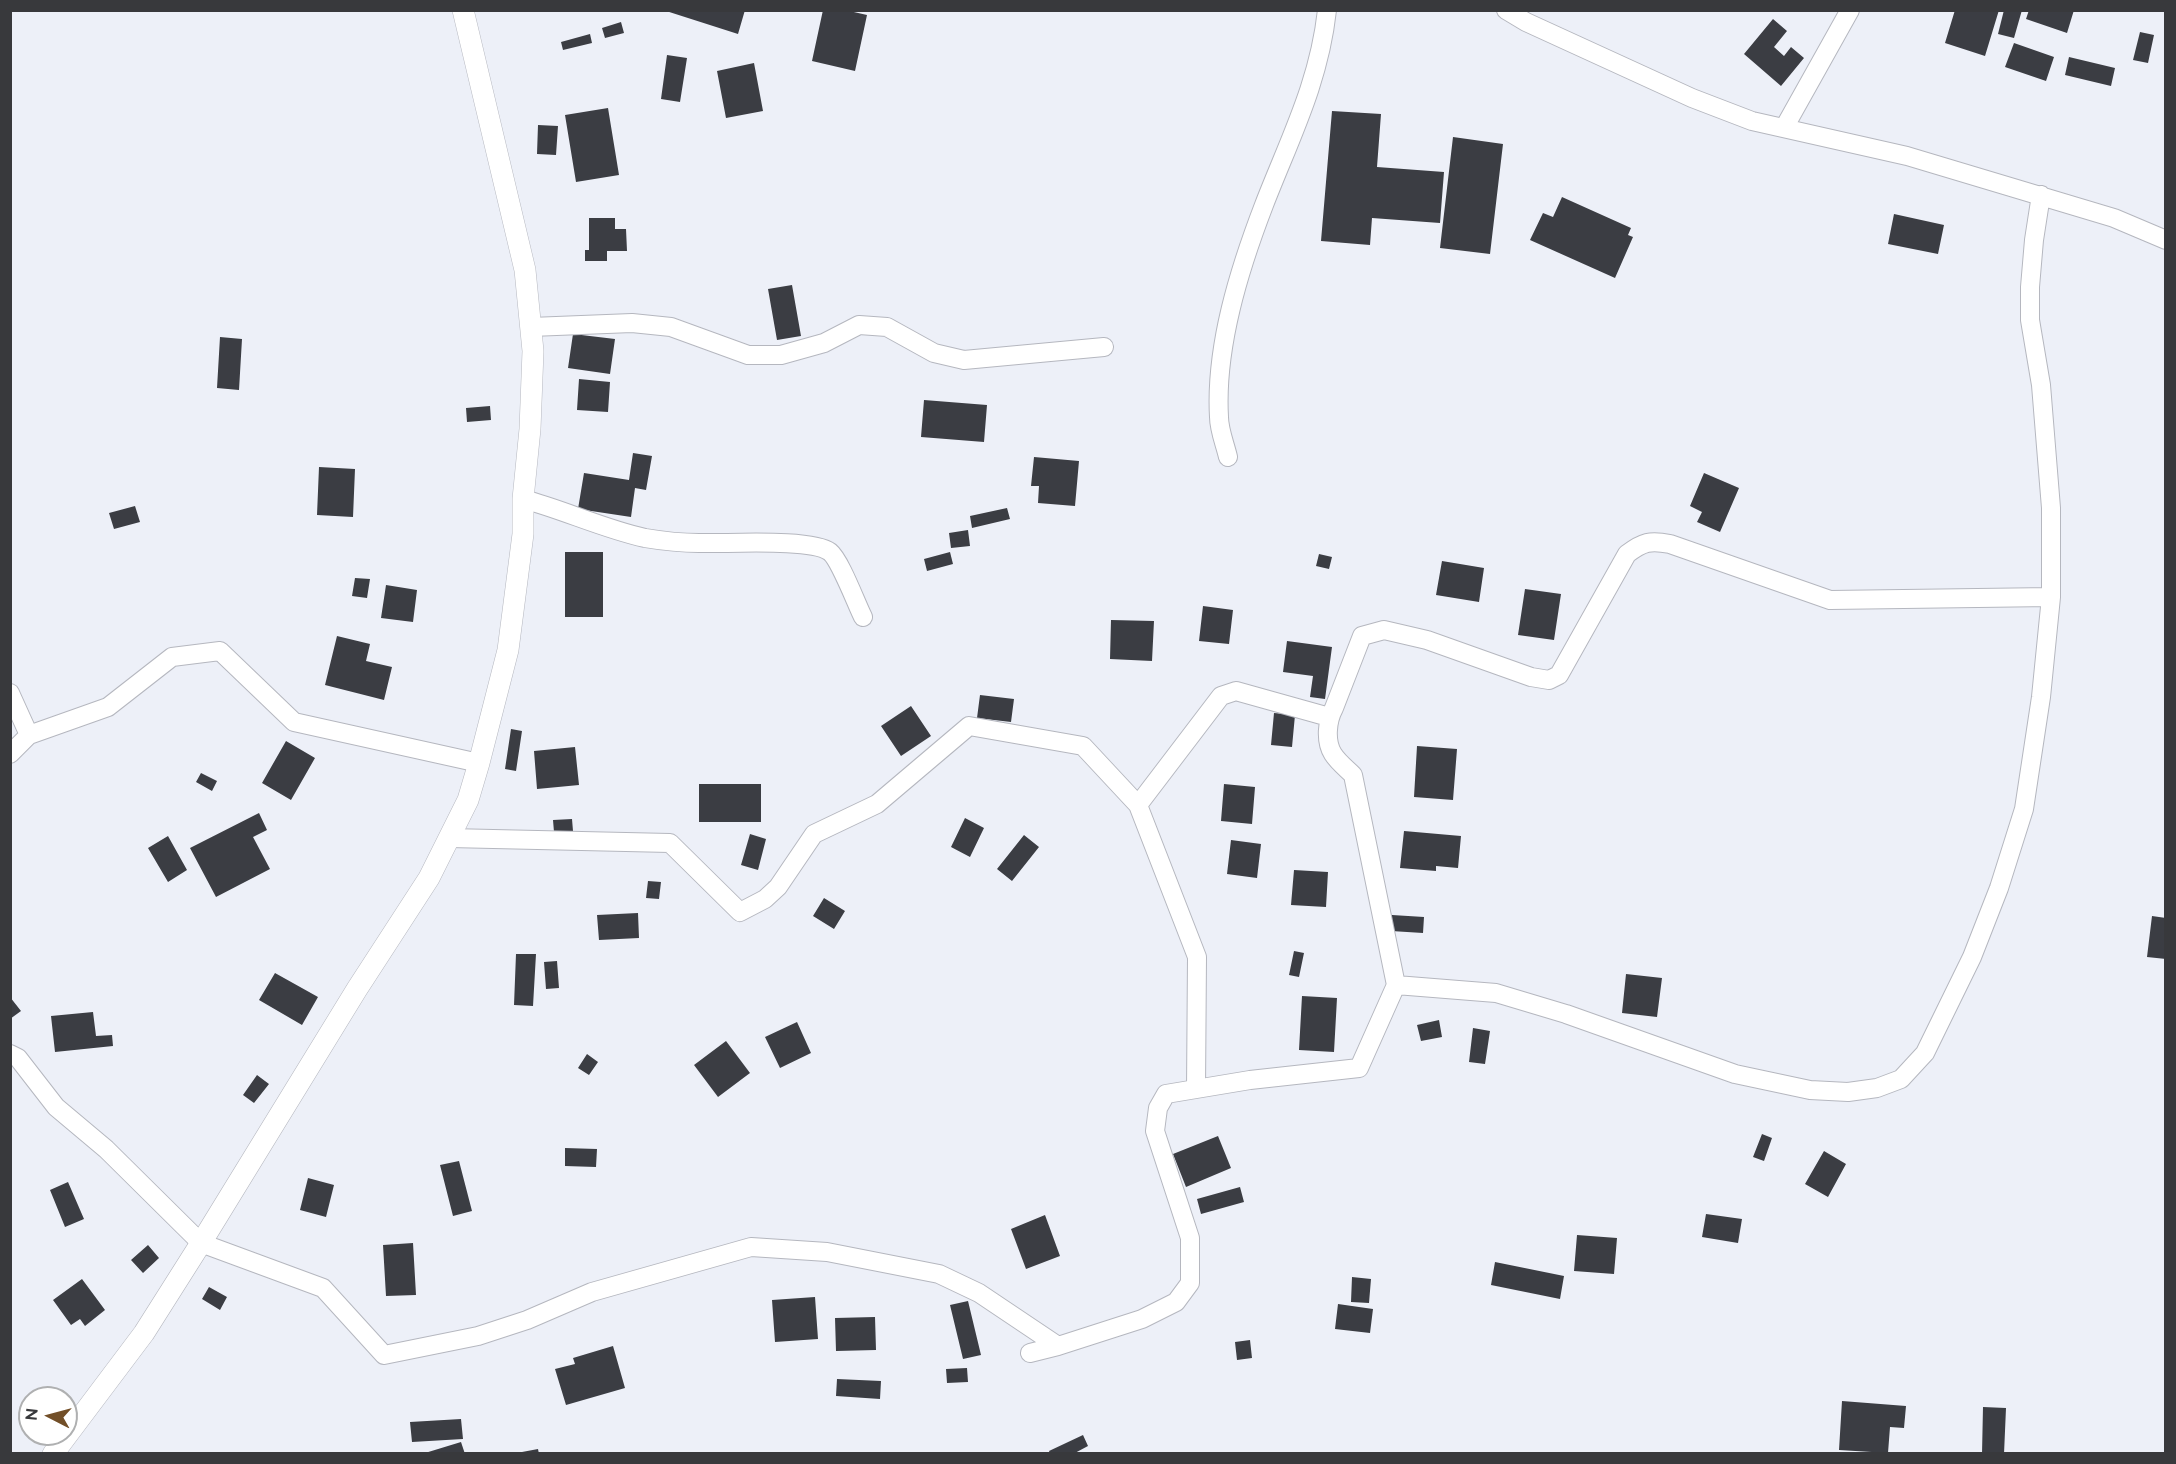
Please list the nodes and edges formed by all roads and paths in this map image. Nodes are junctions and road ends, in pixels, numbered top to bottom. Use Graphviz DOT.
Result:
graph roads {
  1 [pos="464,10"];
  2 [pos="1327,10"];
  3 [pos="1506,10"];
  4 [pos="1850,10"];
  5 [pos="1784,128"];
  6 [pos="2041,195"];
  7 [pos="2166,240"];
  8 [pos="531,327"];
  9 [pos="1104,347"];
  10 [pos="1228,457"];
  11 [pos="523,499"];
  12 [pos="2051,597"];
  13 [pos="862,617"];
  14 [pos="10,693"];
  15 [pos="1329,717"];
  16 [pos="29,735"];
  17 [pos="10,754"];
  18 [pos="479,763"];
  19 [pos="1138,805"];
  20 [pos="449,838"];
  21 [pos="1395,985"];
  22 [pos="10,1054"];
  23 [pos="1196,1089"];
  24 [pos="201,1243"];
  25 [pos="1058,1346"];
  26 [pos="1030,1353"];
  27 [pos="53,1454"];
  1 -- 8 [label="street"];
  2 -- 10 [label="street"];
  3 -- 5 [label="street"];
  4 -- 5 [label="street"];
  5 -- 6 [label="street"];
  6 -- 7 [label="street"];
  6 -- 12 [label="street"];
  8 -- 9 [label="street"];
  8 -- 11 [label="street"];
  11 -- 13 [label="street"];
  11 -- 18 [label="street"];
  12 -- 15 [label="street"];
  12 -- 21 [label="street"];
  14 -- 16 [label="street"];
  15 -- 19 [label="street"];
  15 -- 21 [label="street"];
  16 -- 17 [label="street"];
  16 -- 18 [label="street"];
  18 -- 20 [label="street"];
  19 -- 20 [label="street"];
  19 -- 23 [label="street"];
  20 -- 24 [label="street"];
  21 -- 23 [label="street"];
  22 -- 24 [label="street"];
  23 -- 25 [label="street"];
  24 -- 25 [label="street"];
  24 -- 27 [label="street"];
  25 -- 26 [label="street"];
}
